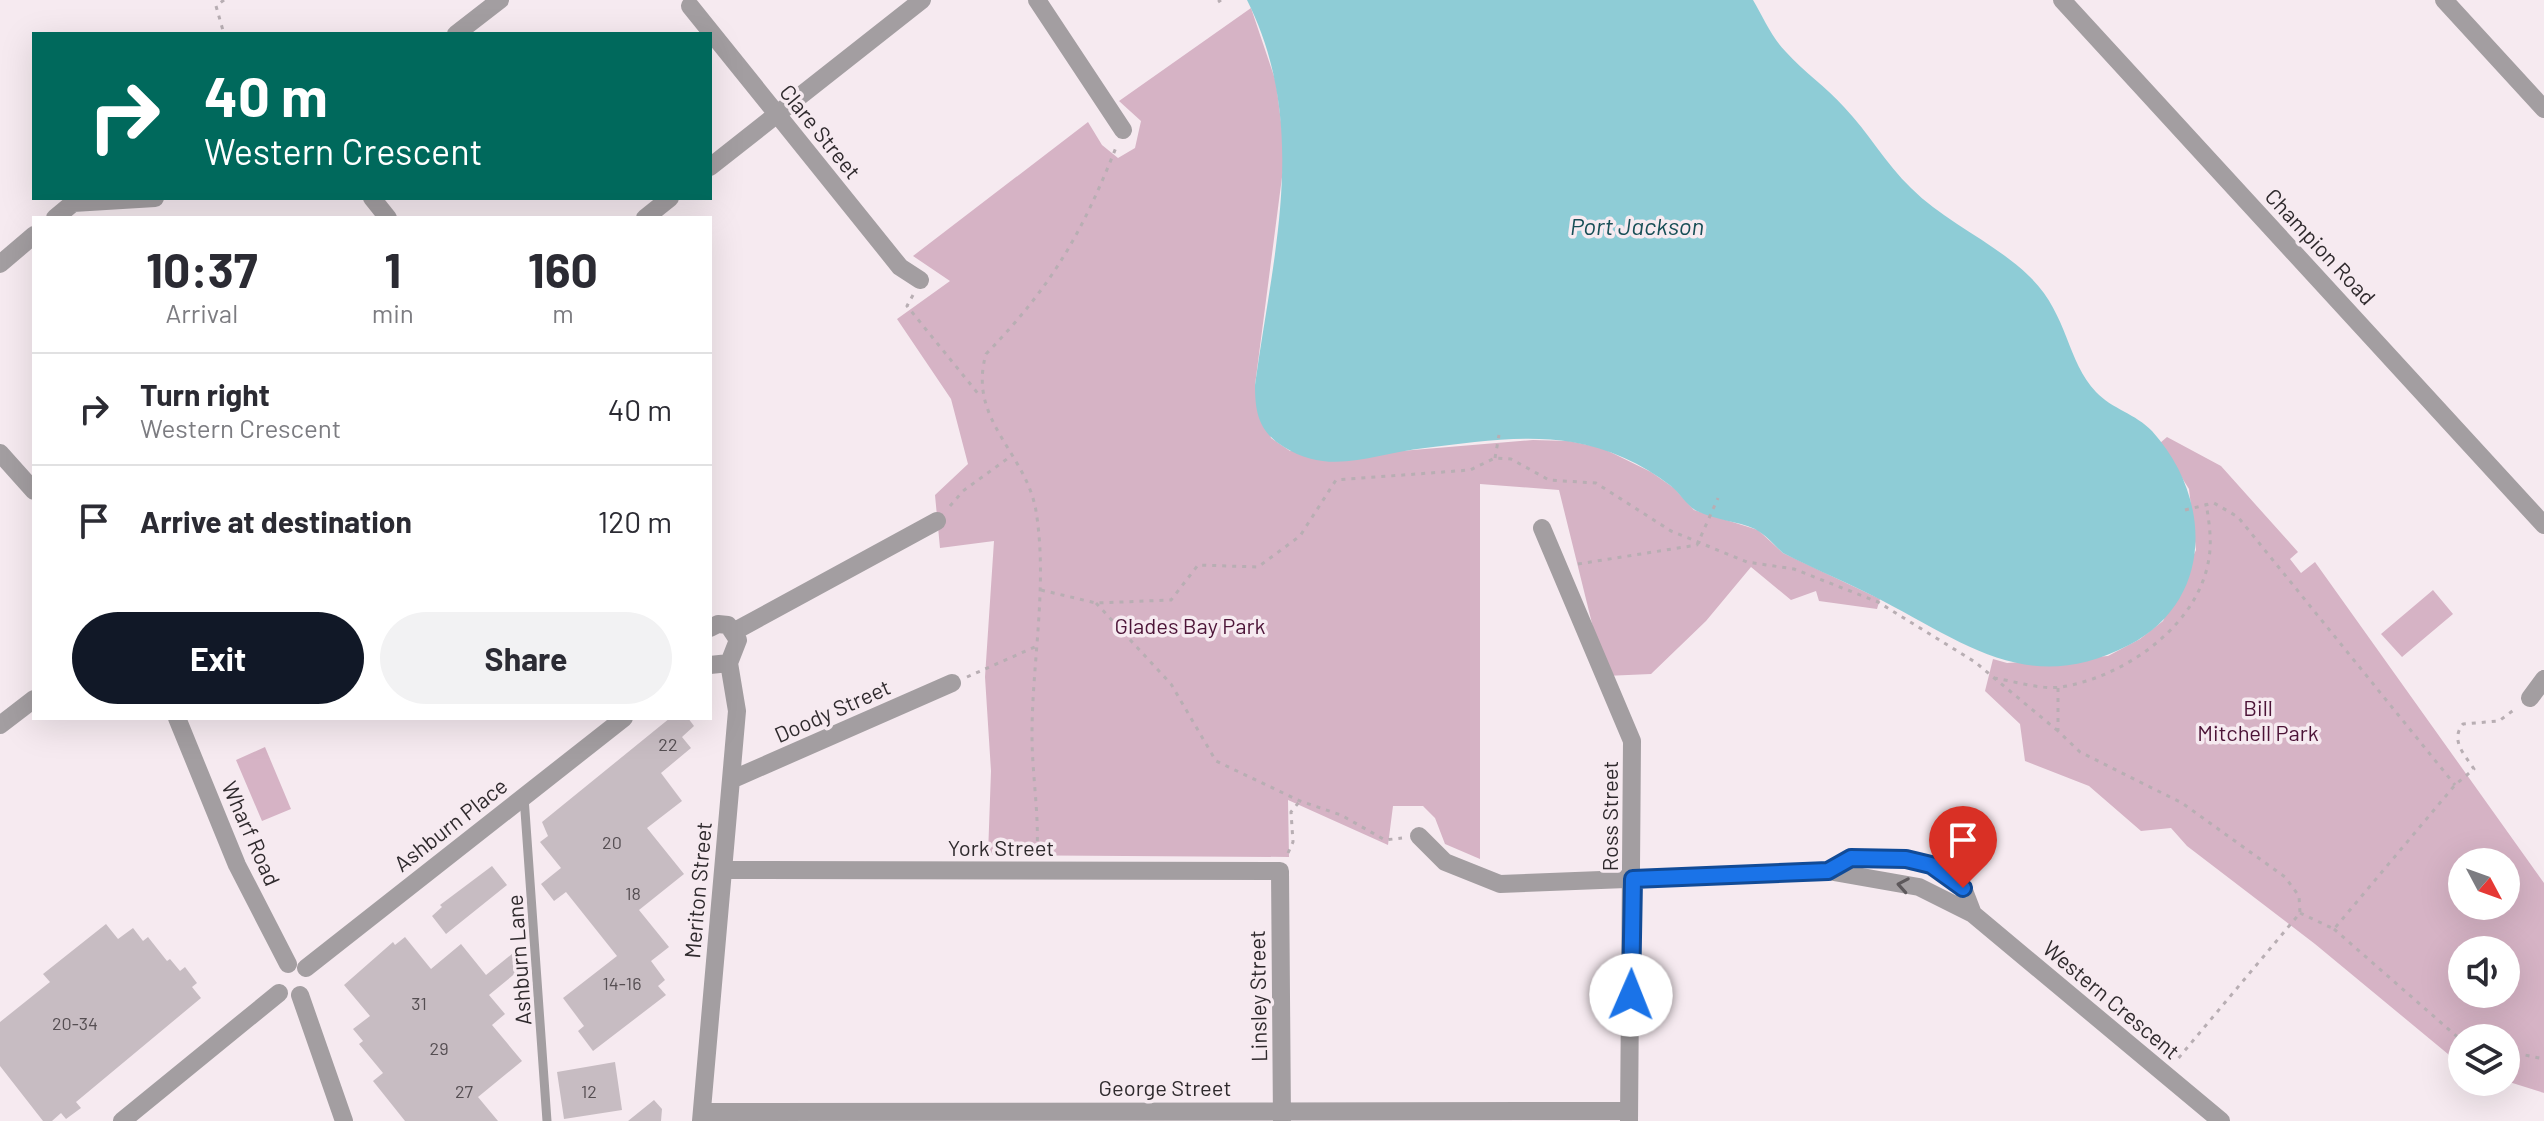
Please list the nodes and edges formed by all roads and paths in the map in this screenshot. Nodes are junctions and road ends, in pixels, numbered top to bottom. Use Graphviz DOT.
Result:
graph roads {
  1 [pos="224,0"];
  2 [pos="500,0"];
  3 [pos="922,0"];
  4 [pos="1037,0"];
  5 [pos="2062,0"];
  6 [pos="2444,0"];
  7 [pos="690,6"];
  8 [pos="223,32"];
  9 [pos="459,32"];
  10 [pos="711,32"];
  11 [pos="712,33"];
  12 [pos="2544,109"];
  13 [pos="777,114"];
  14 [pos="1123,130"];
  15 [pos="712,165"];
  16 [pos="122,200"];
  17 [pos="374,200"];
  18 [pos="668,200"];
  19 [pos="57,216"];
  20 [pos="386,216"];
  21 [pos="648,216"];
  22 [pos="32,237"];
  23 [pos="0,264"];
  24 [pos="920,280"];
  25 [pos="981,397"];
  26 [pos="1499,435"];
  27 [pos="0,453"];
  28 [pos="1011,456"];
  29 [pos="1495,458"];
  30 [pos="32,489"];
  31 [pos="1718,498"];
  32 [pos="2206,503"];
  33 [pos="2185,510"];
  34 [pos="937,521"];
  35 [pos="2544,525"];
  36 [pos="1542,528"];
  37 [pos="1698,540"];
  38 [pos="1559,567"];
  39 [pos="1041,590"];
  40 [pos="1096,603"];
  41 [pos="712,627"];
  42 [pos="735,631"];
  43 [pos="1037,646"];
  44 [pos="729,663"];
  45 [pos="712,665"];
  46 [pos="1991,677"];
  47 [pos="2544,679"];
  48 [pos="952,683"];
  49 [pos="2058,688"];
  50 [pos="2530,698"];
  51 [pos="32,701"];
  52 [pos="178,720"];
  53 [pos="621,720"];
  54 [pos="0,725"];
  55 [pos="2058,731"];
  56 [pos="731,780"];
  57 [pos="2455,785"];
  58 [pos="524,797"];
  59 [pos="1300,801"];
  60 [pos="1419,836"];
  61 [pos="723,870"];
  62 [pos="1036,871"];
  63 [pos="1280,871"];
  64 [pos="1828,871"];
  65 [pos="1633,879"];
  66 [pos="2300,913"];
  67 [pos="1973,914"];
  68 [pos="2334,929"];
  69 [pos="297,966"];
  70 [pos="279,993"];
  71 [pos="300,995"];
  72 [pos="2448,1029"];
  73 [pos="2520,1054"];
  74 [pos="2544,1059"];
  75 [pos="2175,1063"];
  76 [pos="701,1116"];
  77 [pos="1282,1116"];
  78 [pos="1629,1116"];
  79 [pos="122,1121"];
  80 [pos="344,1121"];
  81 [pos="547,1121"];
  82 [pos="2221,1121"];
  1 -- 8 [label="path"];
  2 -- 9 [label="street"];
  3 -- 13 [label="street"];
  4 -- 14 [label="street"];
  5 -- 35 [label="street, Champion Road"];
  6 -- 12 [label="street"];
  7 -- 10 [label="street, Clare Street"];
  11 -- 13 [label="street, Clare Street"];
  13 -- 15 [label="street"];
  13 -- 24 [label="street, Clare Street"];
  14 -- 25 [label="path"];
  16 -- 19 [label="street"];
  17 -- 20 [label="street"];
  18 -- 21 [label="street"];
  22 -- 23 [label="street"];
  24 -- 25 [label="path"];
  25 -- 28 [label="path"];
  26 -- 29 [label="path"];
  27 -- 30 [label="street"];
  28 -- 34 [label="path"];
  28 -- 39 [label="path"];
  29 -- 37 [label="path"];
  29 -- 40 [label="path"];
  31 -- 37 [label="path"];
  32 -- 33 [label="path"];
  32 -- 49 [label="path"];
  32 -- 57 [label="path"];
  34 -- 42 [label="street"];
  36 -- 38 [label="street, Ross Street"];
  37 -- 38 [label="path"];
  37 -- 46 [label="path"];
  38 -- 65 [label="street, Ross Street"];
  39 -- 40 [label="path"];
  39 -- 43 [label="path"];
  40 -- 59 [label="path"];
  41 -- 42 [label="street"];
  42 -- 44 [label="street"];
  43 -- 48 [label="path"];
  43 -- 62 [label="path"];
  44 -- 45 [label="street"];
  44 -- 56 [label="street, Meriton Street"];
  46 -- 49 [label="path"];
  46 -- 55 [label="path"];
  47 -- 50 [label="street"];
  48 -- 56 [label="street, Doody Street"];
  49 -- 55 [label="path"];
  50 -- 57 [label="path"];
  51 -- 54 [label="street"];
  52 -- 69 [label="street, Wharf Road"];
  53 -- 58 [label="street, Ashburn Place"];
  55 -- 66 [label="path"];
  56 -- 61 [label="street, Meriton Street"];
  57 -- 68 [label="path"];
  58 -- 69 [label="street, Ashburn Place"];
  58 -- 81 [label="lane, Ashburn Lane"];
  59 -- 60 [label="path"];
  59 -- 63 [label="path"];
  60 -- 65 [label="street, Western Crescent"];
  61 -- 62 [label="street, York Street"];
  61 -- 76 [label="street, Meriton Street"];
  62 -- 63 [label="street, York Street"];
  63 -- 77 [label="street, Linsley Street"];
  64 -- 65 [label="street, Western Crescent"];
  67 -- 64 [label="street, Western Crescent, one-way"];
  64 -- 67 [label="street, Western Crescent"];
  65 -- 78 [label="street, Ross Street"];
  66 -- 68 [label="path"];
  66 -- 75 [label="path"];
  67 -- 82 [label="street, Western Crescent"];
  68 -- 72 [label="path"];
  69 -- 70 [label="street"];
  69 -- 71 [label="street"];
  70 -- 71 [label="street"];
  70 -- 79 [label="street"];
  71 -- 80 [label="street"];
  73 -- 74 [label="path"];
  76 -- 77 [label="street, George Street"];
  77 -- 78 [label="street, George Street"];
}
